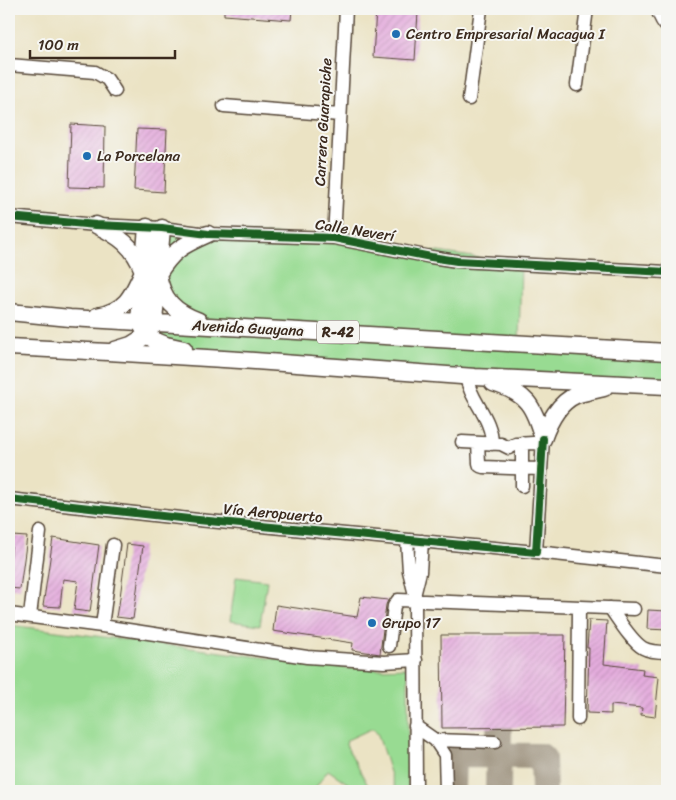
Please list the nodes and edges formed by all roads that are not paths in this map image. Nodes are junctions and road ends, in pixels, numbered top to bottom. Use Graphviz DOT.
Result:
graph roads {
  1 [pos="346,9"];
  2 [pos="481,9"];
  3 [pos="587,9"];
  4 [pos="657,9"];
  5 [pos="667,27"];
  6 [pos="9,65"];
  7 [pos="577,85"];
  8 [pos="115,91"];
  9 [pos="469,99"];
  10 [pos="224,106"];
  11 [pos="340,114"];
  12 [pos="9,217"];
  13 [pos="96,224"];
  14 [pos="154,228"];
  15 [pos="208,234"];
  16 [pos="334,238"];
  17 [pos="151,272"];
  18 [pos="667,272"];
  19 [pos="9,312"];
  20 [pos="70,318"];
  21 [pos="147,326"];
  22 [pos="219,326"];
  23 [pos="9,347"];
  24 [pos="108,352"];
  25 [pos="667,352"];
  26 [pos="240,360"];
  27 [pos="470,377"];
  28 [pos="624,384"];
  29 [pos="667,386"];
  30 [pos="462,442"];
  31 [pos="542,442"];
  32 [pos="478,443"];
  33 [pos="519,443"];
  34 [pos="496,444"];
  35 [pos="523,468"];
  36 [pos="540,469"];
  37 [pos="522,486"];
  38 [pos="9,500"];
  39 [pos="40,532"];
  40 [pos="407,540"];
  41 [pos="422,541"];
  42 [pos="113,545"];
  43 [pos="536,552"];
  44 [pos="667,566"];
  45 [pos="415,598"];
  46 [pos="579,607"];
  47 [pos="610,608"];
  48 [pos="634,608"];
  49 [pos="9,614"];
  50 [pos="30,616"];
  51 [pos="102,626"];
  52 [pos="389,646"];
  53 [pos="667,652"];
  54 [pos="416,660"];
  55 [pos="578,719"];
  56 [pos="415,726"];
  57 [pos="434,740"];
  58 [pos="495,742"];
  59 [pos="416,791"];
  60 [pos="446,791"];
  1 -- 11 [label="street, Carrera Guarapiche"];
  2 -- 9 [label="street"];
  3 -- 7 [label="street"];
  4 -- 5 [label="street"];
  6 -- 8 [label="street"];
  10 -- 11 [label="street"];
  11 -- 16 [label="street, Carrera Guarapiche"];
  12 -- 13 [label="street, Calle Neverí"];
  13 -- 14 [label="street, Calle Neverí"];
  13 -- 17 [label="main road"];
  14 -- 15 [label="street, Calle Neverí"];
  14 -- 17 [label="main road"];
  15 -- 16 [label="street, Calle Neverí"];
  15 -- 17 [label="main road"];
  16 -- 18 [label="street, Calle Neverí"];
  17 -- 20 [label="main road"];
  17 -- 21 [label="main road"];
  17 -- 22 [label="main road"];
  19 -- 20 [label="main road, Avenida Guayana / R-42"];
  20 -- 21 [label="main road, Avenida Guayana / R-42"];
  21 -- 22 [label="main road, Avenida Guayana / R-42"];
  21 -- 24 [label="main road"];
  21 -- 26 [label="main road"];
  22 -- 25 [label="main road, Avenida Guayana / R-42"];
  23 -- 24 [label="main road, R-42"];
  24 -- 26 [label="main road, R-42"];
  26 -- 27 [label="main road, R-42"];
  27 -- 28 [label="main road, R-42"];
  27 -- 31 [label="main road"];
  27 -- 34 [label="street"];
  28 -- 29 [label="main road, R-42"];
  28 -- 31 [label="main road"];
  30 -- 32 [label="street"];
  31 -- 33 [label="street"];
  31 -- 36 [label="street"];
  32 -- 34 [label="street"];
  32 -- 35 [label="street"];
  33 -- 34 [label="street"];
  33 -- 35 [label="street"];
  35 -- 36 [label="street"];
  35 -- 37 [label="street"];
  36 -- 43 [label="street"];
  38 -- 40 [label="street, Vía Aeropuerto"];
  39 -- 50 [label="street"];
  40 -- 41 [label="street, Vía Aeropuerto"];
  40 -- 45 [label="street"];
  41 -- 43 [label="street, Vía Aeropuerto"];
  41 -- 45 [label="street"];
  42 -- 51 [label="street"];
  43 -- 44 [label="street, Vía Aeropuerto"];
  45 -- 46 [label="street"];
  45 -- 52 [label="street"];
  45 -- 54 [label="street"];
  46 -- 47 [label="street"];
  46 -- 55 [label="street"];
  47 -- 48 [label="street"];
  47 -- 53 [label="street"];
  49 -- 50 [label="street"];
  50 -- 51 [label="street"];
  51 -- 54 [label="street"];
  54 -- 56 [label="street"];
  56 -- 57 [label="street"];
  56 -- 59 [label="street"];
  57 -- 58 [label="street"];
  57 -- 60 [label="street"];
}
